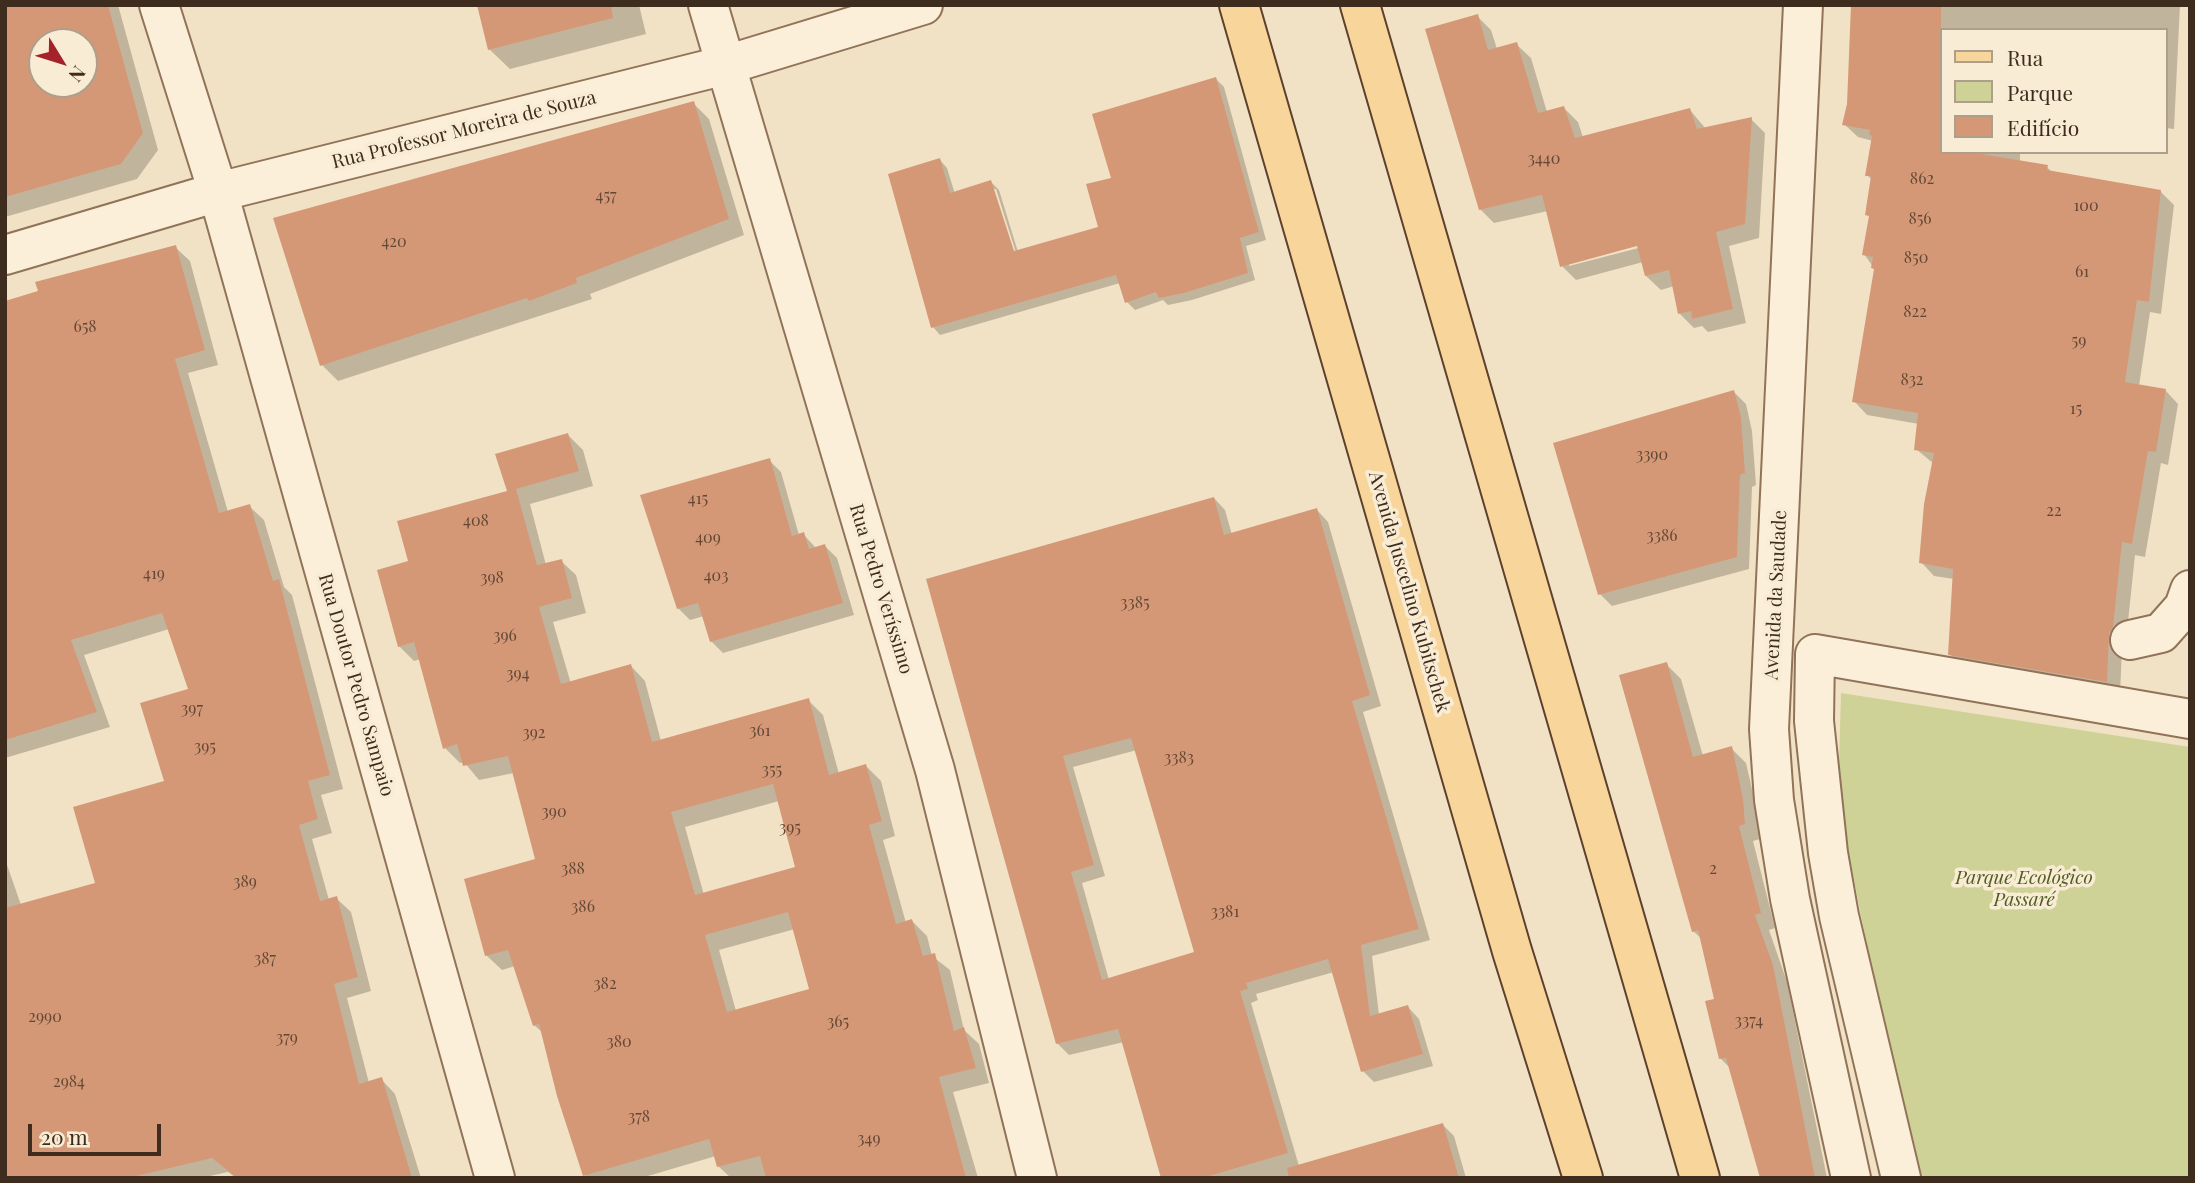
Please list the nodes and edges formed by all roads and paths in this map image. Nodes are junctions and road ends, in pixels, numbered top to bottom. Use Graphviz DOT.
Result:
graph roads {
  1 [pos="159,5"];
  2 [pos="708,5"];
  3 [pos="923,5"];
  4 [pos="1240,5"];
  5 [pos="1360,5"];
  6 [pos="1803,5"];
  7 [pos="726,65"];
  8 [pos="218,192"];
  9 [pos="5,255"];
  10 [pos="2190,590"];
  11 [pos="2130,640"];
  12 [pos="2190,719"];
  13 [pos="495,1178"];
  14 [pos="1037,1178"];
  15 [pos="1583,1178"];
  16 [pos="1700,1178"];
  17 [pos="1851,1178"];
  18 [pos="1901,1178"];
  1 -- 8 [label="street, Rua Doutor Pedro Sampaio"];
  2 -- 7 [label="street, Rua Pedro Veríssimo"];
  3 -- 7 [label="street, Rua Professor Moreira de Souza"];
  4 -- 15 [label="main road, Avenida Juscelino Kubitschek"];
  5 -- 16 [label="main road"];
  6 -- 17 [label="street, Avenida da Saudade"];
  7 -- 8 [label="street, Rua Professor Moreira de Souza"];
  7 -- 14 [label="street, Rua Pedro Veríssimo"];
  8 -- 9 [label="street, Rua Professor Moreira de Souza"];
  8 -- 13 [label="street, Rua Doutor Pedro Sampaio"];
  10 -- 11 [label="street"];
  12 -- 18 [label="street"];
}
